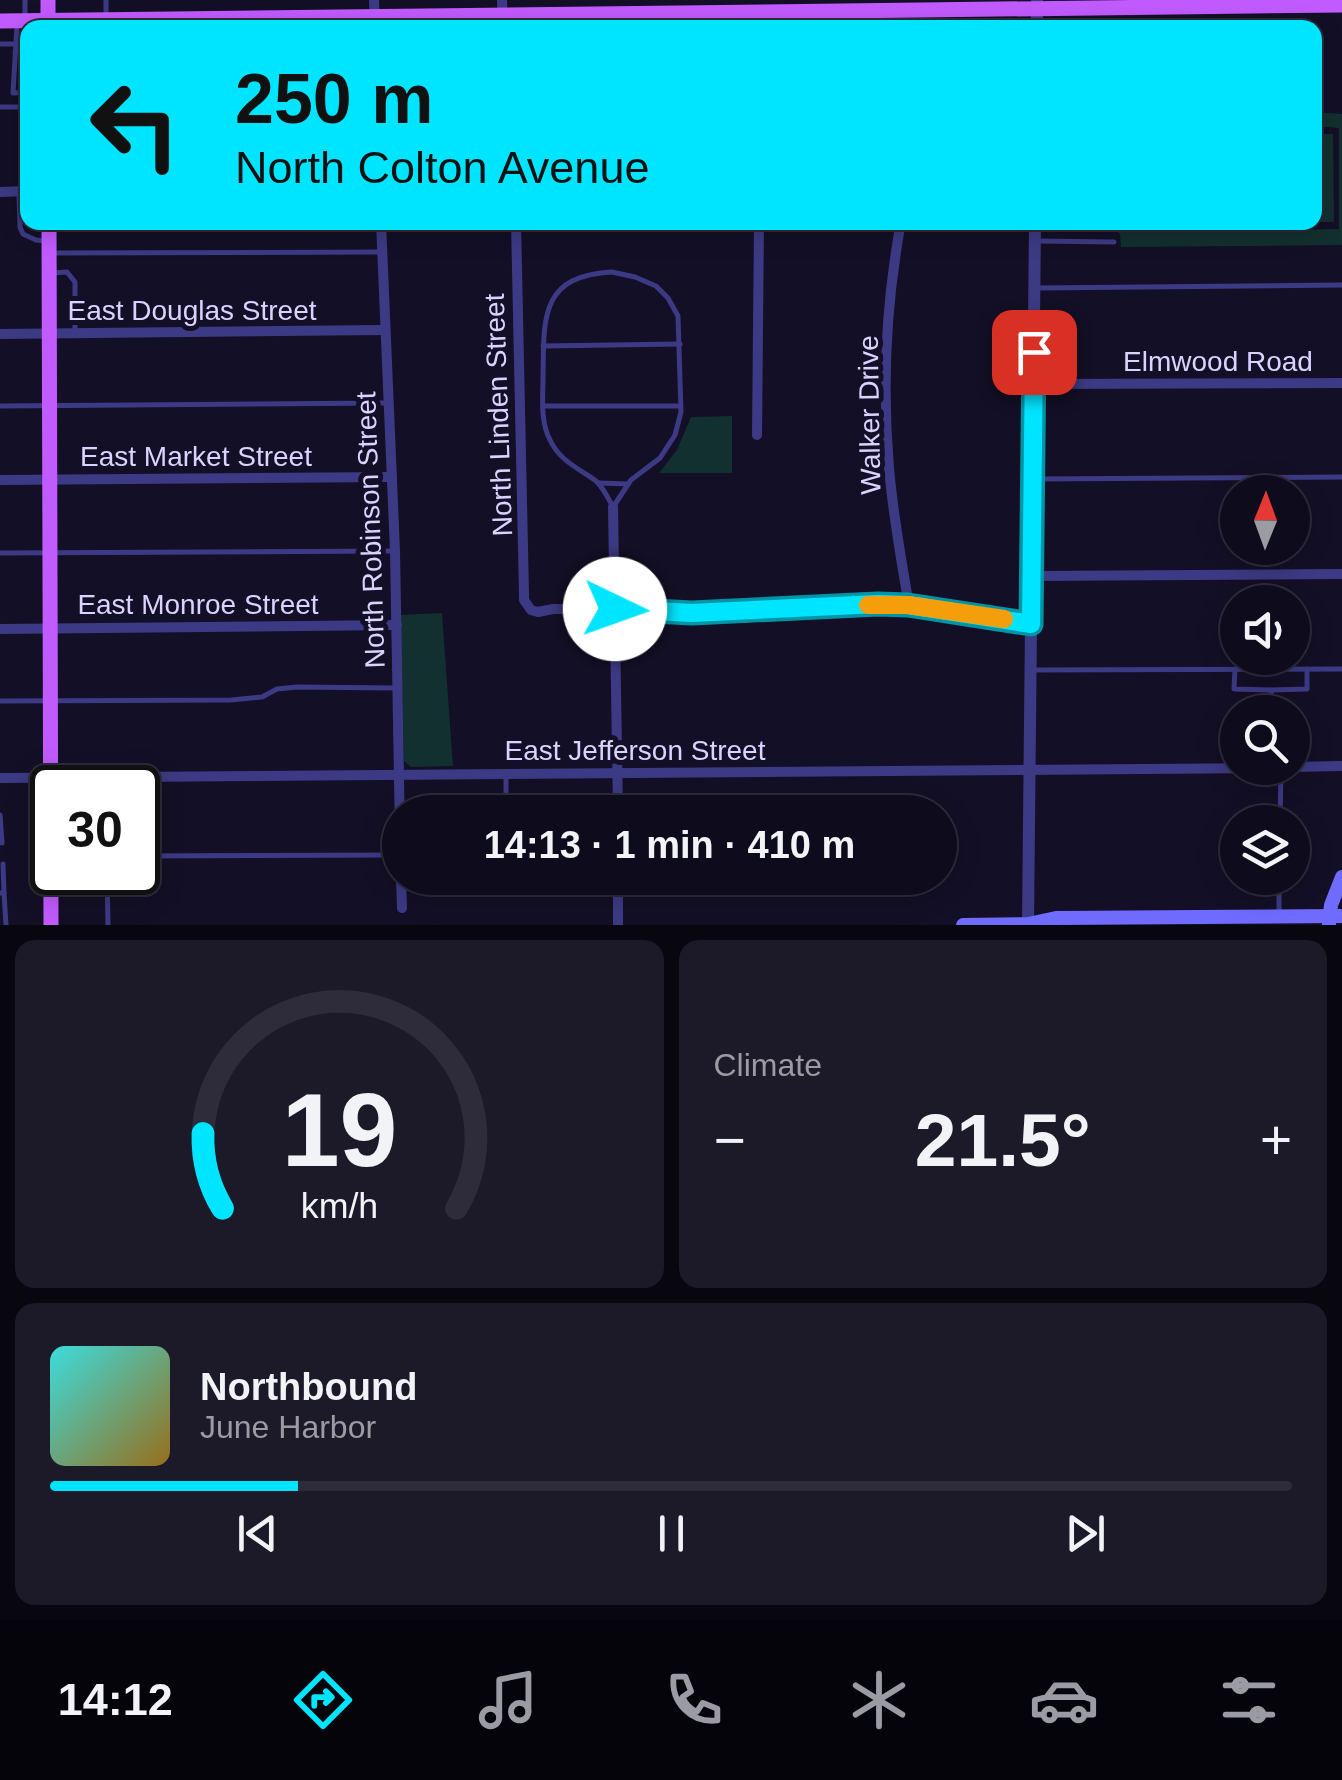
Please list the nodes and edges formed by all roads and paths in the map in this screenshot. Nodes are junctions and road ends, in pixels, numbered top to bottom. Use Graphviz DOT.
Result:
graph roads {
  1 [pos="24,0"];
  2 [pos="1037,5"];
  3 [pos="1342,5"];
  4 [pos="766,6"];
  5 [pos="502,14"];
  6 [pos="375,15"];
  7 [pos="0,20"];
  8 [pos="21,20"];
  9 [pos="222,20"];
  10 [pos="20,25"];
  11 [pos="0,44"];
  12 [pos="15,48"];
  13 [pos="20,50"];
  14 [pos="20,92"];
  15 [pos="21,230"];
  16 [pos="49,230"];
  17 [pos="381,230"];
  18 [pos="516,230"];
  19 [pos="759,230"];
  20 [pos="900,230"];
  21 [pos="1035,230"];
  22 [pos="1035,242"];
  23 [pos="1114,242"];
  24 [pos="49,247"];
  25 [pos="382,252"];
  26 [pos="49,272"];
  27 [pos="1342,285"];
  28 [pos="1034,288"];
  29 [pos="385,330"];
  30 [pos="75,333"];
  31 [pos="0,334"];
  32 [pos="49,334"];
  33 [pos="680,344"];
  34 [pos="544,346"];
  35 [pos="1342,383"];
  36 [pos="1034,384"];
  37 [pos="388,404"];
  38 [pos="48,405"];
  39 [pos="0,406"];
  40 [pos="543,406"];
  41 [pos="681,406"];
  42 [pos="757,435"];
  43 [pos="392,477"];
  44 [pos="1342,478"];
  45 [pos="1032,479"];
  46 [pos="0,480"];
  47 [pos="49,480"];
  48 [pos="599,483"];
  49 [pos="628,484"];
  50 [pos="613,507"];
  51 [pos="395,551"];
  52 [pos="0,553"];
  53 [pos="49,553"];
  54 [pos="1342,574"];
  55 [pos="1032,576"];
  56 [pos="908,605"];
  57 [pos="615,609"];
  58 [pos="1031,624"];
  59 [pos="397,625"];
  60 [pos="49,628"];
  61 [pos="0,629"];
  62 [pos="1220,669"];
  63 [pos="1310,669"];
  64 [pos="1342,669"];
  65 [pos="1030,670"];
  66 [pos="1235,675"];
  67 [pos="1308,675"];
  68 [pos="398,688"];
  69 [pos="1271,690"];
  70 [pos="1271,695"];
  71 [pos="49,700"];
  72 [pos="0,701"];
  73 [pos="49,765"];
  74 [pos="1342,766"];
  75 [pos="1310,767"];
  76 [pos="1220,768"];
  77 [pos="1030,770"];
  78 [pos="618,772"];
  79 [pos="398,774"];
  80 [pos="506,774"];
  81 [pos="0,778"];
  82 [pos="30,778"];
  83 [pos="160,780"];
  84 [pos="399,795"];
  85 [pos="506,795"];
  86 [pos="618,795"];
  87 [pos="0,815"];
  88 [pos="2,843"];
  89 [pos="160,856"];
  90 [pos="382,856"];
  91 [pos="3,864"];
  92 [pos="1342,877"];
  93 [pos="2,893"];
  94 [pos="51,895"];
  95 [pos="107,895"];
  96 [pos="402,895"];
  97 [pos="618,895"];
  98 [pos="1280,895"];
  99 [pos="402,908"];
  100 [pos="1280,916"];
  101 [pos="1333,919"];
  102 [pos="1030,924"];
  103 [pos="6,925"];
  104 [pos="51,925"];
  105 [pos="108,925"];
  106 [pos="618,925"];
  107 [pos="964,925"];
  1 -- 8 [label="lane"];
  2 -- 3 [label="main road"];
  2 -- 4 [label="main road"];
  4 -- 5 [label="main road"];
  5 -- 6 [label="main road"];
  6 -- 9 [label="main road"];
  7 -- 8 [label="main road"];
  10 -- 12 [label="lane"];
  11 -- 12 [label="lane"];
  12 -- 13 [label="lane"];
  12 -- 14 [label="lane"];
  15 -- 24 [label="lane"];
  16 -- 24 [label="main road"];
  17 -- 25 [label="street, North Robinson Street"];
  18 -- 57 [label="street, North Linden Street"];
  19 -- 42 [label="street"];
  20 -- 56 [label="street, Walker Drive"];
  21 -- 22 [label="street"];
  22 -- 23 [label="lane"];
  22 -- 28 [label="street"];
  24 -- 25 [label="lane"];
  24 -- 26 [label="main road"];
  25 -- 29 [label="street, North Robinson Street"];
  26 -- 30 [label="lane"];
  26 -- 32 [label="main road"];
  27 -- 28 [label="lane"];
  28 -- 36 [label="street"];
  29 -- 30 [label="street, East Douglas Street"];
  29 -- 37 [label="street, North Robinson Street"];
  30 -- 32 [label="street, East Douglas Street"];
  31 -- 32 [label="street, East Douglas Street"];
  32 -- 38 [label="main road"];
  33 -- 34 [label="lane"];
  33 -- 34 [label="lane"];
  33 -- 41 [label="lane"];
  34 -- 40 [label="lane"];
  35 -- 36 [label="street, Elmwood Road"];
  36 -- 45 [label="street"];
  37 -- 38 [label="lane"];
  37 -- 43 [label="street, North Robinson Street"];
  38 -- 39 [label="lane"];
  38 -- 47 [label="main road"];
  40 -- 41 [label="lane"];
  40 -- 48 [label="lane"];
  41 -- 49 [label="lane"];
  43 -- 47 [label="street, East Market Street"];
  43 -- 51 [label="street, North Robinson Street"];
  44 -- 45 [label="lane"];
  45 -- 55 [label="street"];
  46 -- 47 [label="street, East Market Street"];
  47 -- 53 [label="main road"];
  48 -- 49 [label="lane"];
  48 -- 50 [label="lane"];
  49 -- 50 [label="lane"];
  50 -- 57 [label="street"];
  51 -- 53 [label="lane"];
  51 -- 59 [label="street, North Robinson Street"];
  52 -- 53 [label="lane"];
  53 -- 60 [label="main road"];
  54 -- 55 [label="street"];
  55 -- 58 [label="street"];
  56 -- 57 [label="street"];
  56 -- 58 [label="street"];
  57 -- 78 [label="street"];
  58 -- 65 [label="street"];
  59 -- 60 [label="street, East Monroe Street"];
  59 -- 68 [label="street, North Robinson Street"];
  60 -- 61 [label="street, East Monroe Street"];
  60 -- 71 [label="main road"];
  62 -- 65 [label="lane"];
  63 -- 64 [label="lane"];
  65 -- 77 [label="street"];
  66 -- 69 [label="lane"];
  67 -- 69 [label="lane"];
  68 -- 71 [label="lane"];
  68 -- 79 [label="street, North Robinson Street"];
  69 -- 70 [label="lane"];
  71 -- 72 [label="lane"];
  71 -- 73 [label="main road"];
  74 -- 75 [label="street"];
  76 -- 77 [label="street, East Jefferson Street"];
  77 -- 78 [label="street, East Jefferson Street"];
  77 -- 102 [label="street"];
  78 -- 80 [label="street, East Jefferson Street"];
  78 -- 86 [label="street"];
  79 -- 80 [label="street, East Jefferson Street"];
  79 -- 83 [label="street, East Jefferson Street"];
  79 -- 84 [label="street, North Robinson Street"];
  80 -- 85 [label="lane"];
  81 -- 82 [label="street, East Jefferson Street"];
  87 -- 88 [label="lane"];
  89 -- 90 [label="lane"];
  91 -- 93 [label="lane"];
  92 -- 101 [label="main road"];
  93 -- 103 [label="lane"];
  94 -- 104 [label="main road"];
  95 -- 105 [label="lane"];
  96 -- 99 [label="street"];
  97 -- 106 [label="street"];
  98 -- 100 [label="lane"];
  100 -- 101 [label="main road"];
  100 -- 102 [label="main road"];
  102 -- 107 [label="main road"];
}
